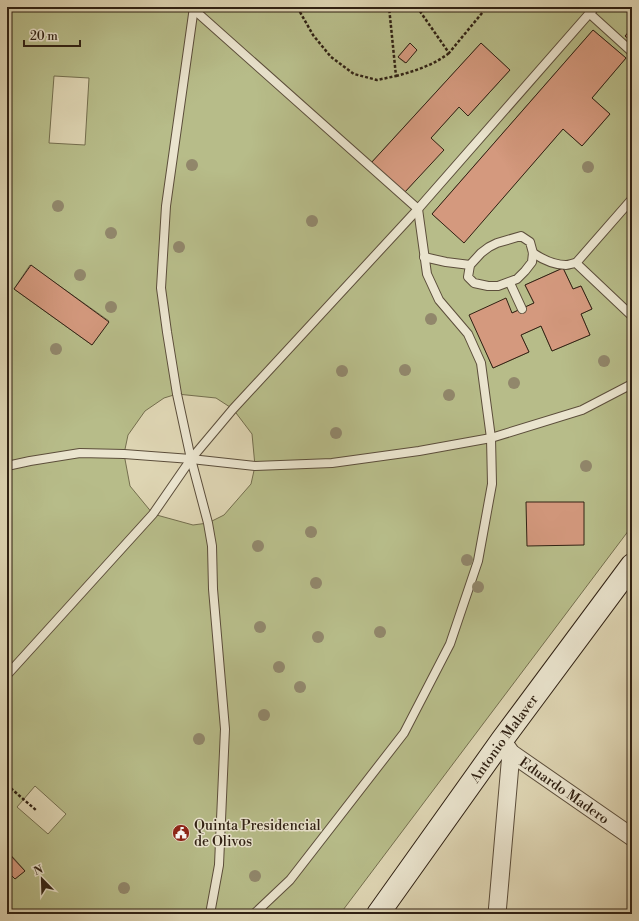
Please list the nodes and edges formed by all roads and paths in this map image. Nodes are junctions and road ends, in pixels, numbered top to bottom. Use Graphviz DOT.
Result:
graph roads {
  1 [pos="298,7"];
  2 [pos="389,7"];
  3 [pos="417,7"];
  4 [pos="487,7"];
  5 [pos="193,8"];
  6 [pos="592,10"];
  7 [pos="632,52"];
  8 [pos="449,53"];
  9 [pos="396,76"];
  10 [pos="632,199"];
  11 [pos="418,209"];
  12 [pos="533,253"];
  13 [pos="424,257"];
  14 [pos="576,263"];
  15 [pos="470,265"];
  16 [pos="510,283"];
  17 [pos="522,309"];
  18 [pos="632,316"];
  19 [pos="632,384"];
  20 [pos="491,438"];
  21 [pos="191,459"];
  22 [pos="7,466"];
  23 [pos="632,565"];
  24 [pos="7,675"];
  25 [pos="506,746"];
  26 [pos="7,785"];
  27 [pos="37,811"];
  28 [pos="632,837"];
  29 [pos="210,914"];
  30 [pos="254,914"];
  31 [pos="378,914"];
  32 [pos="497,914"];
  1 -- 9 [label="path"];
  2 -- 9 [label="path"];
  3 -- 8 [label="path"];
  4 -- 8 [label="path"];
  5 -- 11 [label="lane"];
  5 -- 21 [label="lane"];
  6 -- 7 [label="lane"];
  6 -- 11 [label="lane"];
  8 -- 9 [label="path"];
  10 -- 14 [label="lane"];
  11 -- 13 [label="lane"];
  11 -- 21 [label="lane"];
  12 -- 14 [label="lane"];
  12 -- 15 [label="lane"];
  12 -- 16 [label="lane"];
  13 -- 15 [label="lane"];
  13 -- 20 [label="lane"];
  14 -- 18 [label="lane"];
  15 -- 16 [label="lane"];
  16 -- 17 [label="lane"];
  19 -- 20 [label="lane"];
  20 -- 21 [label="lane"];
  20 -- 30 [label="lane"];
  21 -- 22 [label="lane"];
  21 -- 24 [label="lane"];
  21 -- 29 [label="lane"];
  23 -- 25 [label="street, Antonio Malaver"];
  25 -- 28 [label="street, Eduardo Madero"];
  25 -- 31 [label="street, Antonio Malaver"];
  25 -- 32 [label="street"];
  26 -- 27 [label="path"];
}
